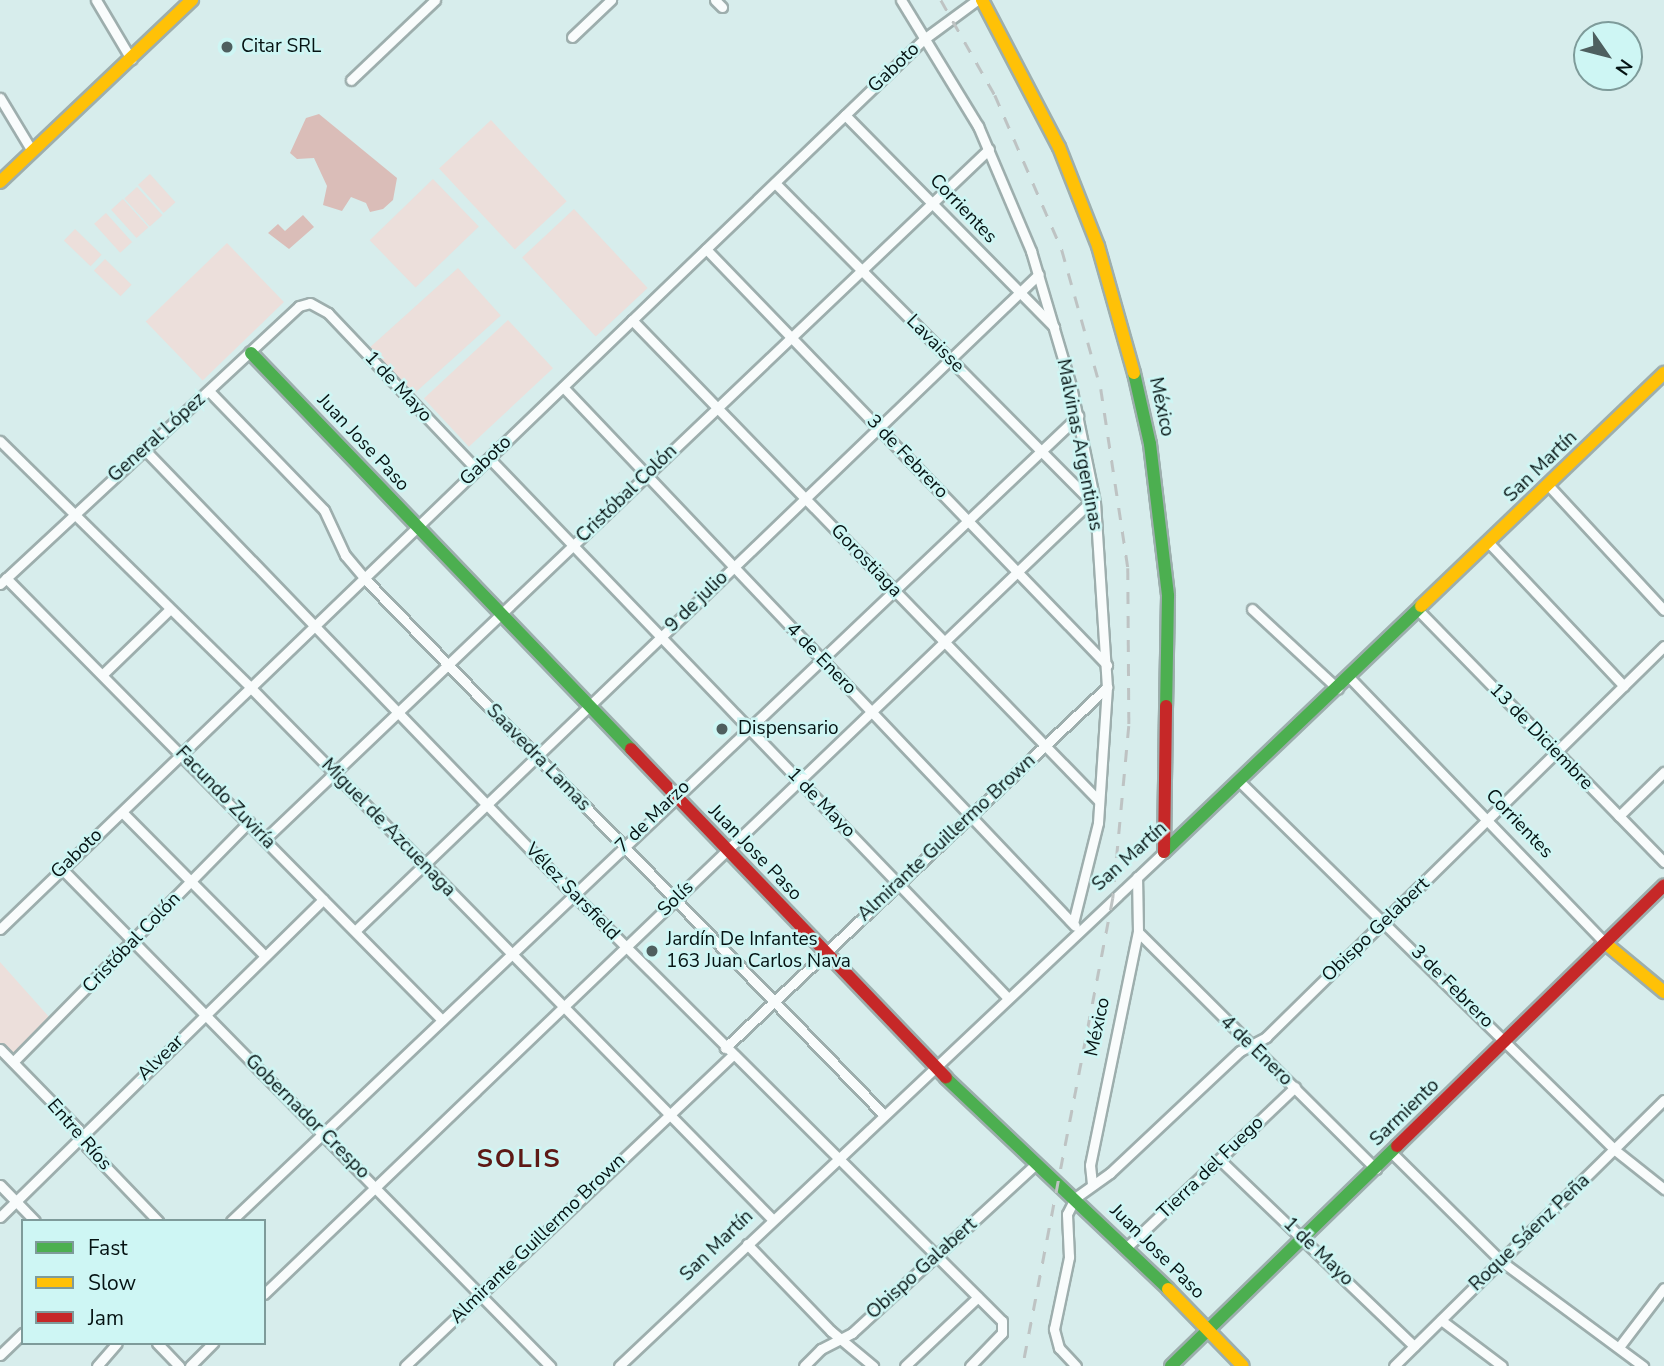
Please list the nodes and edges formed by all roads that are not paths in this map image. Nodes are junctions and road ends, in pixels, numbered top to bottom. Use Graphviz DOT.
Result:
graph roads {
  1 [pos="96,0"];
  2 [pos="192,0"];
  3 [pos="435,0"];
  4 [pos="611,0"];
  5 [pos="901,0"];
  6 [pos="980,0"];
  7 [pos="572,37"];
  8 [pos="925,39"];
  9 [pos="131,59"];
  10 [pos="351,80"];
  11 [pos="0,98"];
  12 [pos="845,115"];
  13 [pos="989,149"];
  14 [pos="32,151"];
  15 [pos="0,183"];
  16 [pos="775,183"];
  17 [pos="931,204"];
  18 [pos="706,249"];
  19 [pos="862,270"];
  20 [pos="1039,274"];
  21 [pos="1019,293"];
  22 [pos="318,305"];
  23 [pos="632,320"];
  24 [pos="1055,328"];
  25 [pos="791,337"];
  26 [pos="251,353"];
  27 [pos="950,359"];
  28 [pos="1662,378"];
  29 [pos="563,387"];
  30 [pos="209,391"];
  31 [pos="717,408"];
  32 [pos="1078,416"];
  33 [pos="878,428"];
  34 [pos="0,441"];
  35 [pos="144,449"];
  36 [pos="1040,451"];
  37 [pos="489,458"];
  38 [pos="477,470"];
  39 [pos="646,475"];
  40 [pos="1549,486"];
  41 [pos="805,498"];
  42 [pos="1092,503"];
  43 [pos="73,515"];
  44 [pos="967,520"];
  45 [pos="416,528"];
  46 [pos="1490,544"];
  47 [pos="573,545"];
  48 [pos="733,567"];
  49 [pos="1016,572"];
  50 [pos="364,578"];
  51 [pos="3,581"];
  52 [pos="893,589"];
  53 [pos="170,609"];
  54 [pos="1252,609"];
  55 [pos="1664,610"];
  56 [pos="1419,611"];
  57 [pos="500,615"];
  58 [pos="314,627"];
  59 [pos="662,636"];
  60 [pos="944,642"];
  61 [pos="1664,646"];
  62 [pos="820,658"];
  63 [pos="447,665"];
  64 [pos="1107,665"];
  65 [pos="103,674"];
  66 [pos="1350,678"];
  67 [pos="1624,686"];
  68 [pos="1107,687"];
  69 [pos="251,688"];
  70 [pos="1338,689"];
  71 [pos="589,706"];
  72 [pos="871,711"];
  73 [pos="397,712"];
  74 [pos="747,726"];
  75 [pos="1045,746"];
  76 [pos="183,753"];
  77 [pos="1556,754"];
  78 [pos="537,756"];
  79 [pos="1664,772"];
  80 [pos="334,773"];
  81 [pos="799,780"];
  82 [pos="1241,783"];
  83 [pos="674,796"];
  84 [pos="1099,802"];
  85 [pos="486,804"];
  86 [pos="122,812"];
  87 [pos="971,816"];
  88 [pos="1619,817"];
  89 [pos="1490,821"];
  90 [pos="249,822"];
  91 [pos="265,839"];
  92 [pos="623,846"];
  93 [pos="726,850"];
  94 [pos="1164,852"];
  95 [pos="1664,862"];
  96 [pos="424,865"];
  97 [pos="62,869"];
  98 [pos="1137,877"];
  99 [pos="192,883"];
  100 [pos="898,884"];
  101 [pos="1664,886"];
  102 [pos="573,894"];
  103 [pos="323,900"];
  104 [pos="675,900"];
  105 [pos="1384,920"];
  106 [pos="1076,927"];
  107 [pos="0,929"];
  108 [pos="355,931"];
  109 [pos="1138,932"];
  110 [pos="1605,943"];
  111 [pos="134,944"];
  112 [pos="626,947"];
  113 [pos="825,953"];
  114 [pos="511,955"];
  115 [pos="265,956"];
  116 [pos="1664,992"];
  117 [pos="1007,997"];
  118 [pos="774,1002"];
  119 [pos="564,1007"];
  120 [pos="205,1014"];
  121 [pos="442,1020"];
  122 [pos="1507,1041"];
  123 [pos="1252,1045"];
  124 [pos="726,1048"];
  125 [pos="0,1049"];
  126 [pos="733,1055"];
  127 [pos="13,1062"];
  128 [pos="934,1067"];
  129 [pos="1295,1087"];
  130 [pos="1664,1100"];
  131 [pos="883,1114"];
  132 [pos="669,1115"];
  133 [pos="324,1132"];
  134 [pos="82,1138"];
  135 [pos="1615,1150"];
  136 [pos="1392,1153"];
  137 [pos="836,1160"];
  138 [pos="1220,1160"];
  139 [pos="1035,1166"];
  140 [pos="1376,1169"];
  141 [pos="1092,1184"];
  142 [pos="0,1185"];
  143 [pos="376,1187"];
  144 [pos="1664,1189"];
  145 [pos="1075,1198"];
  146 [pos="16,1201"];
  147 [pos="0,1217"];
  148 [pos="33,1219"];
  149 [pos="156,1219"];
  150 [pos="233,1219"];
  151 [pos="772,1220"];
  152 [pos="1305,1238"];
  153 [pos="747,1244"];
  154 [pos="1127,1247"];
  155 [pos="935,1256"];
  156 [pos="1501,1261"];
  157 [pos="1664,1288"];
  158 [pos="266,1292"];
  159 [pos="480,1295"];
  160 [pos="978,1297"];
  161 [pos="1441,1320"];
  162 [pos="1208,1331"];
  163 [pos="21,1335"];
  164 [pos="841,1338"];
  165 [pos="115,1345"];
  166 [pos="159,1345"];
  167 [pos="212,1345"];
  168 [pos="1414,1346"];
  169 [pos="1619,1347"];
  170 [pos="0,1357"];
  171 [pos="623,1365"];
  172 [pos="6,1366"];
  173 [pos="97,1366"];
  174 [pos="179,1366"];
  175 [pos="190,1366"];
  176 [pos="405,1366"];
  177 [pos="550,1366"];
  178 [pos="804,1366"];
  179 [pos="873,1366"];
  180 [pos="905,1366"];
  181 [pos="970,1366"];
  182 [pos="1076,1366"];
  183 [pos="1171,1366"];
  184 [pos="1243,1366"];
  185 [pos="1394,1366"];
  186 [pos="1502,1366"];
  187 [pos="1643,1366"];
  1 -- 9 [label="street"];
  2 -- 9 [label="street"];
  3 -- 10 [label="street"];
  4 -- 7 [label="street"];
  5 -- 8 [label="street, Malvinas Argentinas"];
  6 -- 8 [label="street, Gaboto"];
  6 -- 94 [label="street, México"];
  8 -- 12 [label="street, Gaboto"];
  8 -- 13 [label="street, Malvinas Argentinas"];
  9 -- 14 [label="street"];
  11 -- 14 [label="street"];
  12 -- 16 [label="street, Gaboto"];
  12 -- 17 [label="street, Corrientes"];
  13 -- 17 [label="street, Cristóbal Colón"];
  13 -- 20 [label="street, Malvinas Argentinas"];
  14 -- 15 [label="street"];
  16 -- 18 [label="street, Gaboto"];
  16 -- 19 [label="street, Lavaisse"];
  17 -- 19 [label="street, Cristóbal Colón"];
  17 -- 21 [label="street, Corrientes"];
  18 -- 23 [label="street, Gaboto"];
  18 -- 25 [label="street, 3 de Febrero"];
  19 -- 25 [label="street, Cristóbal Colón"];
  19 -- 27 [label="street, Lavaisse"];
  20 -- 21 [label="street, 9 de julio"];
  20 -- 24 [label="street, Malvinas Argentinas"];
  21 -- 24 [label="street, Corrientes"];
  21 -- 27 [label="street, 9 de julio"];
  22 -- 26 [label="street, General López"];
  22 -- 38 [label="street, 1 de Mayo"];
  23 -- 29 [label="street, Gaboto"];
  23 -- 31 [label="street, Gorostiaga"];
  24 -- 32 [label="street, Malvinas Argentinas"];
  25 -- 31 [label="street, Cristóbal Colón"];
  25 -- 33 [label="street, 3 de Febrero"];
  26 -- 30 [label="street, General López"];
  26 -- 45 [label="street, Juan Jose Paso"];
  27 -- 33 [label="street, 9 de julio"];
  27 -- 36 [label="street, Lavaisse"];
  28 -- 40 [label="street, San Martín"];
  29 -- 37 [label="street, Gaboto"];
  29 -- 39 [label="street, 4 de Enero"];
  30 -- 35 [label="street, General López"];
  30 -- 50 [label="street, Saavedra Lamas"];
  31 -- 39 [label="street, Cristóbal Colón"];
  31 -- 41 [label="street, Gorostiaga"];
  32 -- 36 [label="street, 7 de Marzo"];
  32 -- 42 [label="street, Malvinas Argentinas"];
  33 -- 41 [label="street, 9 de julio"];
  33 -- 44 [label="street, 3 de Febrero"];
  34 -- 43 [label="street, Miguel de Azcuenaga"];
  35 -- 43 [label="street, General López"];
  35 -- 58 [label="street, Vélez Sarsfield"];
  36 -- 42 [label="street, Lavaisse"];
  36 -- 44 [label="street, 7 de Marzo"];
  37 -- 38 [label="street, Gaboto"];
  37 -- 47 [label="street, 1 de Mayo"];
  38 -- 45 [label="street, Gaboto"];
  39 -- 47 [label="street, Cristóbal Colón"];
  39 -- 48 [label="street, 4 de Enero"];
  40 -- 46 [label="street, San Martín"];
  40 -- 55 [label="street"];
  41 -- 48 [label="street, 9 de julio"];
  41 -- 52 [label="street, Gorostiaga"];
  42 -- 49 [label="street, Solís"];
  42 -- 64 [label="street, Malvinas Argentinas"];
  43 -- 51 [label="street, General López"];
  43 -- 53 [label="street, Miguel de Azcuenaga"];
  44 -- 49 [label="street, 3 de Febrero"];
  44 -- 52 [label="street, 7 de Marzo"];
  45 -- 50 [label="street, Gaboto"];
  45 -- 57 [label="street, Juan Jose Paso"];
  46 -- 56 [label="street, San Martín"];
  46 -- 67 [label="street"];
  47 -- 57 [label="street, Cristóbal Colón"];
  47 -- 59 [label="street, 1 de Mayo"];
  48 -- 59 [label="street, 9 de julio"];
  48 -- 62 [label="street, 4 de Enero"];
  49 -- 60 [label="street, Solís"];
  49 -- 64 [label="street, 3 de Febrero"];
  50 -- 58 [label="street, Gaboto"];
  50 -- 63 [label="street, Saavedra Lamas"];
  51 -- 65 [label="street, Facundo Zuviría"];
  52 -- 60 [label="street, Gorostiaga"];
  52 -- 62 [label="street, 7 de Marzo"];
  53 -- 65 [label="street"];
  53 -- 69 [label="street, Miguel de Azcuenaga"];
  54 -- 70 [label="street"];
  56 -- 66 [label="street, San Martín"];
  56 -- 77 [label="street, 13 de Diciembre"];
  57 -- 63 [label="street, Cristóbal Colón"];
  57 -- 71 [label="street, Juan Jose Paso"];
  58 -- 69 [label="street, Gaboto"];
  58 -- 73 [label="street, Vélez Sarsfield"];
  59 -- 71 [label="street, 9 de julio"];
  59 -- 74 [label="street, 1 de Mayo"];
  60 -- 72 [label="street, Solís"];
  60 -- 75 [label="street, Gorostiaga"];
  61 -- 67 [label="street, Obispo Gelabert"];
  62 -- 72 [label="street, 4 de Enero"];
  62 -- 74 [label="street, 7 de Marzo"];
  63 -- 73 [label="street, Cristóbal Colón"];
  63 -- 78 [label="street, Saavedra Lamas"];
  64 -- 68 [label="street, Malvinas Argentinas"];
  65 -- 76 [label="street, Facundo Zuviría"];
  66 -- 70 [label="street, San Martín"];
  66 -- 89 [label="street, Corrientes"];
  67 -- 77 [label="street, Obispo Gelabert"];
  68 -- 75 [label="street, Almirante Guillermo Brown"];
  68 -- 84 [label="street, Malvinas Argentinas"];
  69 -- 76 [label="street, Gaboto"];
  69 -- 80 [label="street, Miguel de Azcuenaga"];
  70 -- 82 [label="street, San Martín"];
  71 -- 78 [label="street, 9 de julio"];
  71 -- 83 [label="street, Juan Jose Paso"];
  72 -- 81 [label="street, Solís"];
  72 -- 87 [label="street, 4 de Enero"];
  73 -- 80 [label="street, Cristóbal Colón"];
  73 -- 85 [label="street, Vélez Sarsfield"];
  74 -- 81 [label="street, 1 de Mayo"];
  74 -- 83 [label="street, 7 de Marzo"];
  75 -- 84 [label="street, Gorostiaga"];
  75 -- 87 [label="street, Almirante Guillermo Brown"];
  76 -- 86 [label="street, Gaboto"];
  76 -- 90 [label="street, Facundo Zuviría"];
  77 -- 88 [label="street, 13 de Diciembre"];
  77 -- 89 [label="street, Obispo Gelabert"];
  78 -- 85 [label="street, 9 de julio"];
  78 -- 92 [label="street, Saavedra Lamas"];
  79 -- 88 [label="street"];
  80 -- 91 [label="street, Cristóbal Colón"];
  80 -- 96 [label="street, Miguel de Azcuenaga"];
  81 -- 93 [label="street, Solís"];
  81 -- 100 [label="street, 1 de Mayo"];
  82 -- 94 [label="street, San Martín"];
  82 -- 105 [label="street, 3 de Febrero"];
  83 -- 92 [label="street, 7 de Marzo"];
  83 -- 93 [label="street, Juan Jose Paso"];
  84 -- 106 [label="street, Malvinas Argentinas"];
  85 -- 96 [label="street, 9 de julio"];
  85 -- 102 [label="street, Vélez Sarsfield"];
  86 -- 97 [label="street, Gaboto"];
  86 -- 99 [label="street"];
  87 -- 100 [label="street, Almirante Guillermo Brown"];
  87 -- 106 [label="street, 4 de Enero"];
  88 -- 95 [label="street, 13 de Diciembre"];
  89 -- 105 [label="street, Obispo Gelabert"];
  89 -- 110 [label="street, Corrientes"];
  90 -- 91 [label="street, Facundo Zuviría"];
  90 -- 99 [label="street, Cristóbal Colón"];
  91 -- 103 [label="street, Facundo Zuviría"];
  92 -- 102 [label="street, 7 de Marzo"];
  92 -- 104 [label="street, Saavedra Lamas"];
  93 -- 104 [label="street, Solís"];
  93 -- 113 [label="street, Juan Jose Paso"];
  94 -- 98 [label="street, San Martín"];
  96 -- 108 [label="street, 9 de julio"];
  96 -- 114 [label="street, Miguel de Azcuenaga"];
  97 -- 107 [label="street, Gaboto"];
  97 -- 111 [label="street, Gobernador Crespo"];
  98 -- 106 [label="street, San Martín"];
  98 -- 109 [label="street, México"];
  99 -- 111 [label="street, Cristóbal Colón"];
  99 -- 115 [label="street"];
  100 -- 113 [label="street, Almirante Guillermo Brown"];
  100 -- 117 [label="street, 1 de Mayo"];
  101 -- 110 [label="street, Sarmiento"];
  102 -- 112 [label="street, Vélez Sarsfield"];
  102 -- 114 [label="street, 7 de Marzo"];
  103 -- 108 [label="street, Facundo Zuviría"];
  103 -- 115 [label="street, Alvear"];
  104 -- 112 [label="street, Solís"];
  104 -- 118 [label="street, Saavedra Lamas"];
  105 -- 122 [label="street, 3 de Febrero"];
  105 -- 123 [label="street, Obispo Gelabert"];
  106 -- 117 [label="street, San Martín"];
  108 -- 121 [label="street, Facundo Zuviría"];
  109 -- 123 [label="street, 4 de Enero"];
  109 -- 141 [label="street, México"];
  110 -- 116 [label="street, Corrientes"];
  110 -- 122 [label="street, Sarmiento"];
  111 -- 120 [label="street, Gobernador Crespo"];
  111 -- 127 [label="street, Cristóbal Colón"];
  112 -- 119 [label="street, Solís"];
  112 -- 124 [label="street, Vélez Sarsfield"];
  113 -- 118 [label="street, Almirante Guillermo Brown"];
  113 -- 128 [label="street, Juan Jose Paso"];
  114 -- 119 [label="street, Miguel de Azcuenaga"];
  114 -- 121 [label="street, 7 de Marzo"];
  115 -- 120 [label="street, Alvear"];
  117 -- 128 [label="street, San Martín"];
  118 -- 124 [label="street, Almirante Guillermo Brown"];
  118 -- 131 [label="street, Saavedra Lamas"];
  119 -- 132 [label="street, Miguel de Azcuenaga"];
  119 -- 143 [label="street, Solís"];
  120 -- 133 [label="street, Gobernador Crespo"];
  120 -- 134 [label="street, Alvear"];
  121 -- 133 [label="street, 7 de Marzo"];
  122 -- 135 [label="street, 3 de Febrero"];
  122 -- 136 [label="street, Sarmiento"];
  123 -- 129 [label="street, 4 de Enero"];
  123 -- 141 [label="street, Obispo Gelabert"];
  124 -- 126 [label="street, Vélez Sarsfield"];
  125 -- 127 [label="street, Entre Ríos"];
  126 -- 132 [label="street, Almirante Guillermo Brown"];
  126 -- 137 [label="street, Vélez Sarsfield"];
  127 -- 134 [label="street, Entre Ríos"];
  128 -- 131 [label="street, San Martín"];
  128 -- 139 [label="street, Juan Jose Paso"];
  129 -- 138 [label="street, Tierra del Fuego"];
  129 -- 140 [label="street, 4 de Enero"];
  130 -- 135 [label="street, Roque Sáenz Peña"];
  131 -- 137 [label="street, San Martín"];
  132 -- 151 [label="street, Miguel de Azcuenaga"];
  132 -- 159 [label="street, Almirante Guillermo Brown"];
  133 -- 143 [label="street, Gobernador Crespo"];
  133 -- 150 [label="street, 7 de Marzo"];
  134 -- 146 [label="street, Alvear"];
  134 -- 149 [label="street, Entre Ríos"];
  135 -- 144 [label="street, 3 de Febrero"];
  135 -- 156 [label="street, Roque Sáenz Peña"];
  136 -- 140 [label="street, Sarmiento"];
  136 -- 156 [label="street"];
  137 -- 151 [label="street, San Martín"];
  137 -- 155 [label="street, Vélez Sarsfield"];
  138 -- 152 [label="street, 1 de Mayo"];
  138 -- 154 [label="street, Tierra del Fuego"];
  139 -- 145 [label="street, Juan Jose Paso"];
  139 -- 155 [label="street, Obispo Galabert"];
  140 -- 152 [label="street, Sarmiento"];
  141 -- 145 [label="street, Obispo Gelabert"];
  142 -- 146 [label="street"];
  143 -- 158 [label="street, Solís"];
  143 -- 159 [label="street, Gobernador Crespo"];
  145 -- 154 [label="street, Juan Jose Paso"];
  145 -- 182 [label="street"];
  146 -- 147 [label="street, Alvear"];
  146 -- 148 [label="street"];
  151 -- 153 [label="street, San Martín"];
  152 -- 162 [label="street, Sarmiento"];
  152 -- 168 [label="street, 1 de Mayo"];
  153 -- 164 [label="street"];
  153 -- 171 [label="street, San Martín"];
  154 -- 162 [label="street, Juan Jose Paso"];
  155 -- 160 [label="street, Vélez Sarsfield"];
  155 -- 164 [label="street, Obispo Galabert"];
  156 -- 161 [label="street, Roque Sáenz Peña"];
  156 -- 169 [label="street"];
  157 -- 169 [label="street"];
  159 -- 176 [label="street, Almirante Guillermo Brown"];
  159 -- 177 [label="street, Gobernador Crespo"];
  160 -- 180 [label="street"];
  160 -- 181 [label="street, Vélez Sarsfield"];
  161 -- 168 [label="street, Roque Sáenz Peña"];
  161 -- 186 [label="street"];
  162 -- 183 [label="street, Sarmiento"];
  162 -- 184 [label="street, Juan Jose Paso"];
  163 -- 170 [label="street"];
  164 -- 178 [label="street, Obispo Galabert"];
  164 -- 179 [label="street"];
  165 -- 173 [label="street"];
  166 -- 174 [label="street"];
  167 -- 175 [label="street"];
  168 -- 185 [label="street, Roque Sáenz Peña"];
  169 -- 187 [label="street"];
  170 -- 172 [label="street"];
}
